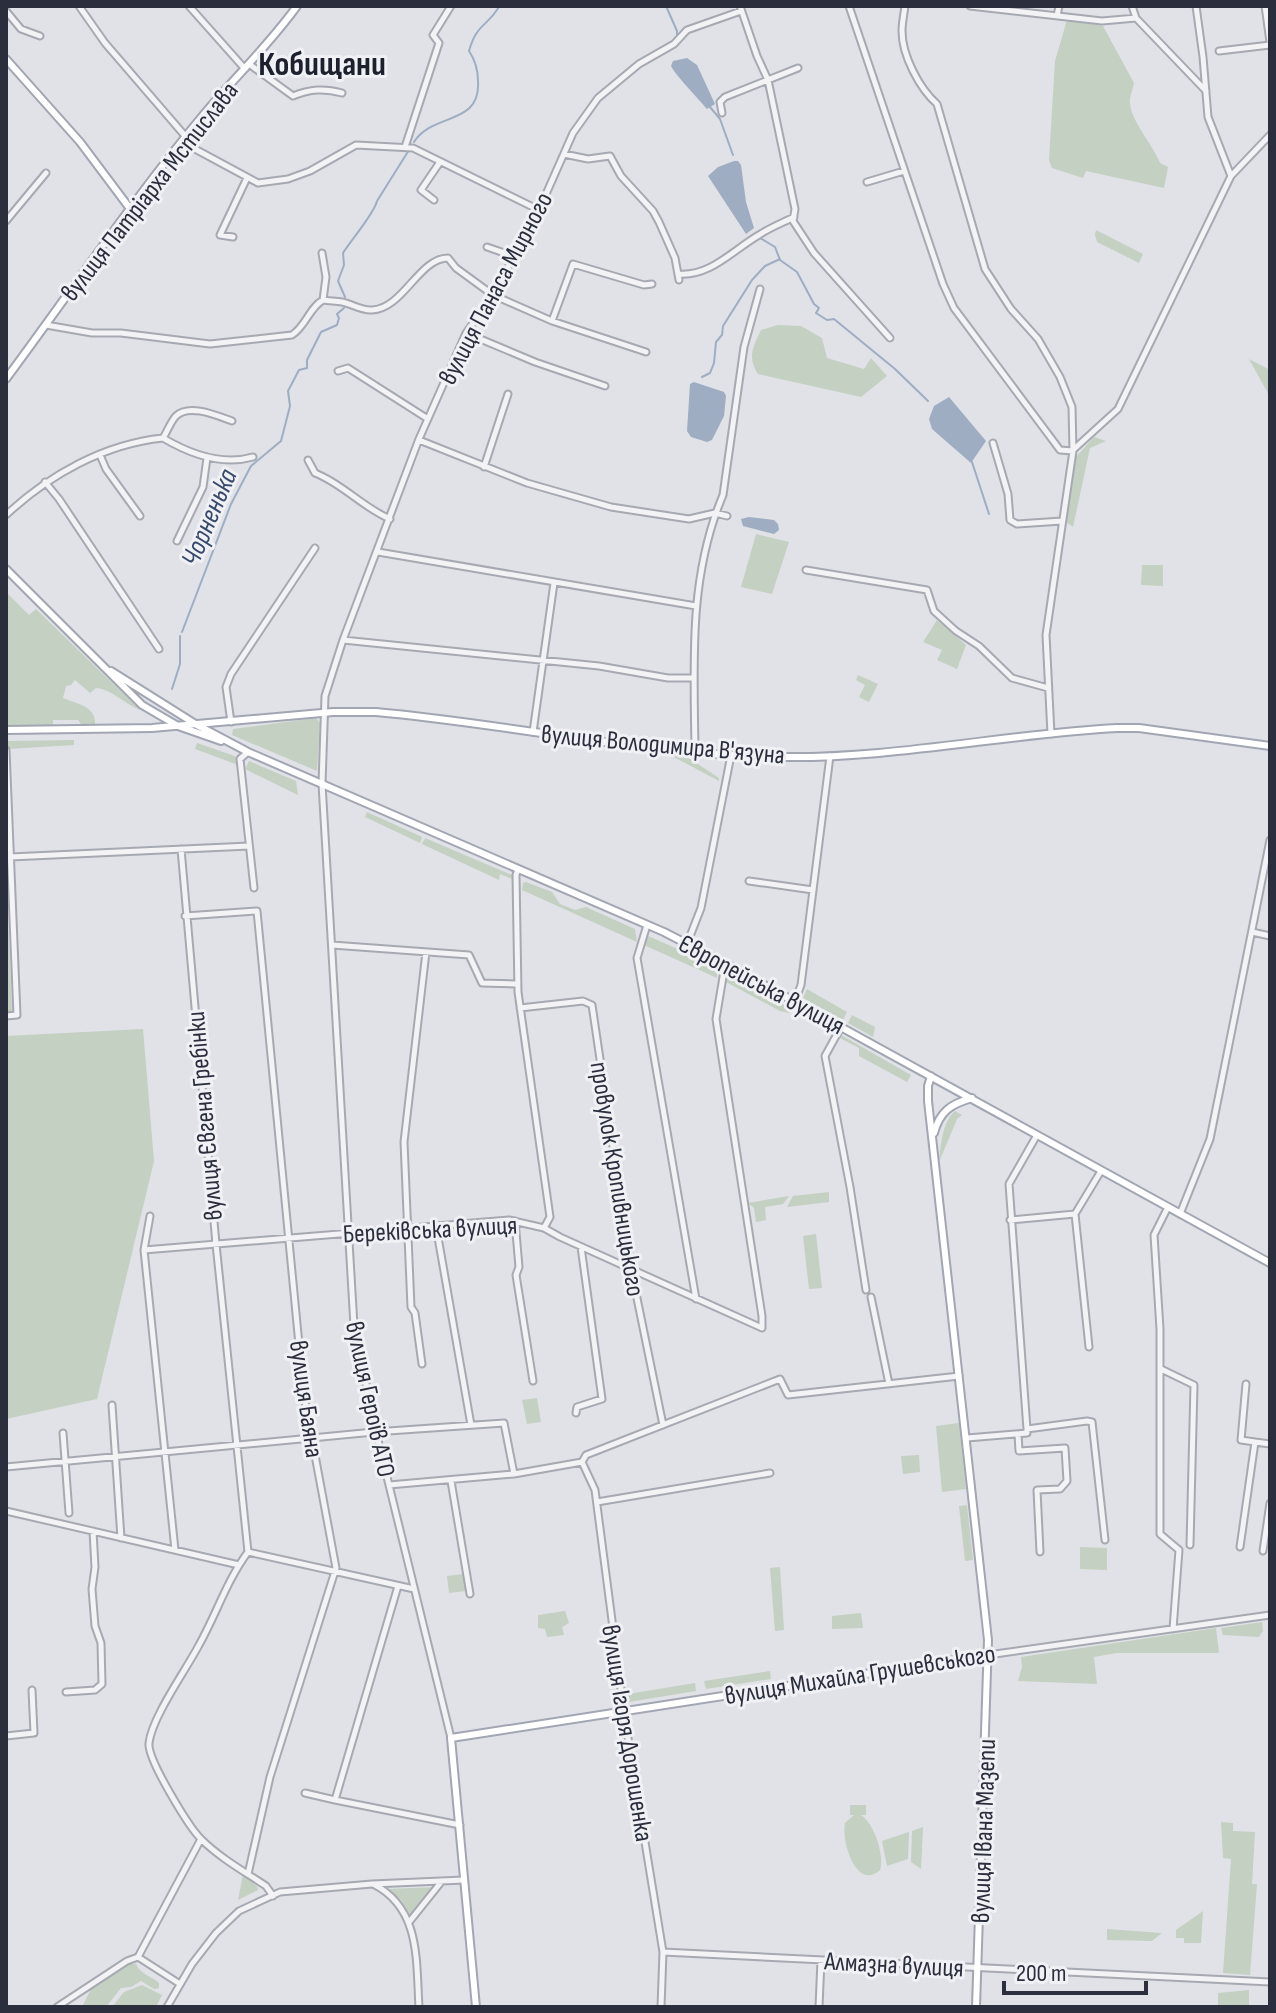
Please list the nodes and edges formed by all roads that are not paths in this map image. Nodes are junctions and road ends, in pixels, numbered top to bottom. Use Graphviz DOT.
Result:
graph roads {
  1 [pos="79,6"];
  2 [pos="189,6"];
  3 [pos="297,6"];
  4 [pos="451,6"];
  5 [pos="849,6"];
  6 [pos="905,6"];
  7 [pos="970,6"];
  8 [pos="1059,6"];
  9 [pos="1132,6"];
  10 [pos="1196,6"];
  11 [pos="1265,6"];
  12 [pos="991,7"];
  13 [pos="740,9"];
  14 [pos="6,11"];
  15 [pos="1057,16"];
  16 [pos="1136,18"];
  17 [pos="40,36"];
  18 [pos="1270,44"];
  19 [pos="1219,51"];
  20 [pos="6,59"];
  21 [pos="247,66"];
  22 [pos="798,68"];
  23 [pos="768,80"];
  24 [pos="1206,91"];
  25 [pos="342,93"];
  26 [pos="722,113"];
  27 [pos="1270,135"];
  28 [pos="184,140"];
  29 [pos="405,147"];
  30 [pos="564,154"];
  31 [pos="440,162"];
  32 [pos="904,171"];
  33 [pos="46,173"];
  34 [pos="1231,176"];
  35 [pos="247,178"];
  36 [pos="867,182"];
  37 [pos="434,200"];
  38 [pos="131,210"];
  39 [pos="539,210"];
  40 [pos="794,217"];
  41 [pos="6,221"];
  42 [pos="233,237"];
  43 [pos="487,247"];
  44 [pos="322,253"];
  45 [pos="513,256"];
  46 [pos="652,284"];
  47 [pos="760,289"];
  48 [pos="493,295"];
  49 [pos="323,300"];
  50 [pos="552,321"];
  51 [pos="46,325"];
  52 [pos="466,333"];
  53 [pos="890,338"];
  54 [pos="646,352"];
  55 [pos="338,371"];
  56 [pos="6,379"];
  57 [pos="605,386"];
  58 [pos="508,394"];
  59 [pos="428,419"];
  60 [pos="232,421"];
  61 [pos="163,438"];
  62 [pos="419,440"];
  63 [pos="993,443"];
  64 [pos="1073,451"];
  65 [pos="100,455"];
  66 [pos="253,457"];
  67 [pos="207,458"];
  68 [pos="308,460"];
  69 [pos="484,467"];
  70 [pos="45,482"];
  71 [pos="715,513"];
  72 [pos="6,515"];
  73 [pos="140,516"];
  74 [pos="727,516"];
  75 [pos="390,519"];
  76 [pos="1062,521"];
  77 [pos="177,541"];
  78 [pos="315,548"];
  79 [pos="378,552"];
  80 [pos="6,569"];
  81 [pos="806,570"];
  82 [pos="554,583"];
  83 [pos="697,606"];
  84 [pos="343,640"];
  85 [pos="159,649"];
  86 [pos="544,661"];
  87 [pos="111,671"];
  88 [pos="692,678"];
  89 [pos="1048,688"];
  90 [pos="323,713"];
  91 [pos="231,723"];
  92 [pos="197,725"];
  93 [pos="178,726"];
  94 [pos="6,730"];
  95 [pos="533,732"];
  96 [pos="1051,734"];
  97 [pos="234,745"];
  98 [pos="1270,746"];
  99 [pos="6,750"];
  100 [pos="695,751"];
  101 [pos="248,752"];
  102 [pos="731,755"];
  103 [pos="830,756"];
  104 [pos="322,784"];
  105 [pos="1270,840"];
  106 [pos="249,846"];
  107 [pos="181,849"];
  108 [pos="10,857"];
  109 [pos="518,869"];
  110 [pos="749,881"];
  111 [pos="254,888"];
  112 [pos="813,890"];
  113 [pos="185,916"];
  114 [pos="647,925"];
  115 [pos="1252,932"];
  116 [pos="1270,936"];
  117 [pos="687,944"];
  118 [pos="332,945"];
  119 [pos="426,952"];
  120 [pos="728,965"];
  121 [pos="517,984"];
  122 [pos="795,1001"];
  123 [pos="520,1008"];
  124 [pos="6,1016"];
  125 [pos="841,1026"];
  126 [pos="931,1076"];
  127 [pos="972,1098"];
  128 [pos="1037,1135"];
  129 [pos="933,1140"];
  130 [pos="1101,1171"];
  131 [pos="1168,1207"];
  132 [pos="1075,1214"];
  133 [pos="1180,1214"];
  134 [pos="150,1216"];
  135 [pos="1010,1220"];
  136 [pos="515,1221"];
  137 [pos="436,1226"];
  138 [pos="407,1228"];
  139 [pos="544,1228"];
  140 [pos="348,1232"];
  141 [pos="289,1239"];
  142 [pos="216,1244"];
  143 [pos="580,1246"];
  144 [pos="144,1250"];
  145 [pos="1270,1263"];
  146 [pos="631,1269"];
  147 [pos="866,1290"];
  148 [pos="871,1297"];
  149 [pos="696,1299"];
  150 [pos="1089,1347"];
  151 [pos="422,1364"];
  152 [pos="1161,1369"];
  153 [pos="960,1376"];
  154 [pos="533,1381"];
  155 [pos="889,1384"];
  156 [pos="1246,1384"];
  157 [pos="112,1405"];
  158 [pos="576,1413"];
  159 [pos="471,1425"];
  160 [pos="663,1425"];
  161 [pos="1027,1429"];
  162 [pos="376,1432"];
  163 [pos="63,1433"];
  164 [pos="1018,1434"];
  165 [pos="311,1438"];
  166 [pos="967,1438"];
  167 [pos="1255,1442"];
  168 [pos="235,1444"];
  169 [pos="1270,1444"];
  170 [pos="164,1452"];
  171 [pos="115,1457"];
  172 [pos="65,1462"];
  173 [pos="582,1462"];
  174 [pos="6,1467"];
  175 [pos="770,1473"];
  176 [pos="514,1474"];
  177 [pos="451,1481"];
  178 [pos="389,1485"];
  179 [pos="597,1502"];
  180 [pos="1270,1503"];
  181 [pos="6,1511"];
  182 [pos="69,1513"];
  183 [pos="93,1531"];
  184 [pos="121,1538"];
  185 [pos="1105,1540"];
  186 [pos="1190,1545"];
  187 [pos="1240,1547"];
  188 [pos="175,1550"];
  189 [pos="1263,1551"];
  190 [pos="248,1552"];
  191 [pos="1040,1552"];
  192 [pos="239,1565"];
  193 [pos="336,1572"];
  194 [pos="398,1586"];
  195 [pos="414,1589"];
  196 [pos="470,1594"];
  197 [pos="1270,1615"];
  198 [pos="1173,1629"];
  199 [pos="988,1655"];
  200 [pos="32,1690"];
  201 [pos="66,1692"];
  202 [pos="624,1710"];
  203 [pos="6,1736"];
  204 [pos="451,1738"];
  205 [pos="305,1793"];
  206 [pos="335,1800"];
  207 [pos="460,1825"];
  208 [pos="201,1839"];
  209 [pos="248,1874"];
  210 [pos="464,1880"];
  211 [pos="442,1881"];
  212 [pos="372,1884"];
  213 [pos="273,1896"];
  214 [pos="410,1921"];
  215 [pos="663,1952"];
  216 [pos="138,1957"];
  217 [pos="821,1960"];
  218 [pos="978,1968"];
  219 [pos="1270,1982"];
  220 [pos="180,1984"];
  221 [pos="57,2007"];
  222 [pos="167,2007"];
  223 [pos="419,2007"];
  224 [pos="476,2007"];
  225 [pos="661,2007"];
  226 [pos="819,2007"];
  227 [pos="976,2007"];
  1 -- 28 [label="street"];
  2 -- 21 [label="street"];
  3 -- 21 [label="main road, вулиця Патріарха Мстислава"];
  4 -- 29 [label="street"];
  5 -- 32 [label="street"];
  6 -- 64 [label="street"];
  7 -- 12 [label="street"];
  8 -- 15 [label="street"];
  9 -- 16 [label="street"];
  10 -- 24 [label="street"];
  11 -- 18 [label="street"];
  12 -- 15 [label="street"];
  13 -- 23 [label="street"];
  13 -- 30 [label="street, вулиця Панаса Мирного"];
  14 -- 17 [label="street"];
  15 -- 16 [label="street"];
  16 -- 24 [label="street"];
  18 -- 19 [label="street"];
  20 -- 38 [label="main road"];
  21 -- 25 [label="street"];
  21 -- 28 [label="main road, вулиця Патріарха Мстислава"];
  22 -- 23 [label="street"];
  23 -- 26 [label="street"];
  23 -- 40 [label="street"];
  24 -- 34 [label="street"];
  27 -- 34 [label="street"];
  28 -- 35 [label="street"];
  28 -- 38 [label="main road, вулиця Патріарха Мстислава"];
  29 -- 31 [label="street"];
  29 -- 35 [label="street"];
  30 -- 39 [label="street, вулиця Панаса Мирного"];
  30 -- 40 [label="street"];
  31 -- 37 [label="street"];
  31 -- 39 [label="street"];
  32 -- 36 [label="street"];
  32 -- 64 [label="street"];
  33 -- 41 [label="street"];
  34 -- 64 [label="street"];
  35 -- 42 [label="street"];
  38 -- 51 [label="main road, вулиця Патріарха Мстислава"];
  39 -- 45 [label="street, вулиця Панаса Мирного"];
  40 -- 53 [label="street"];
  43 -- 45 [label="street"];
  44 -- 49 [label="street"];
  45 -- 48 [label="street, вулиця Панаса Мирного"];
  46 -- 50 [label="street"];
  47 -- 71 [label="street"];
  48 -- 49 [label="street"];
  48 -- 50 [label="street"];
  48 -- 52 [label="street, вулиця Панаса Мирного"];
  49 -- 51 [label="street"];
  50 -- 54 [label="street"];
  51 -- 56 [label="main road, вулиця Патріарха Мстислава"];
  52 -- 57 [label="street"];
  52 -- 59 [label="street, вулиця Панаса Мирного"];
  55 -- 59 [label="street"];
  58 -- 69 [label="street"];
  59 -- 62 [label="street, вулиця Панаса Мирного"];
  60 -- 61 [label="street"];
  61 -- 65 [label="street"];
  61 -- 67 [label="street"];
  62 -- 69 [label="street"];
  62 -- 75 [label="street, вулиця Панаса Мирного"];
  63 -- 76 [label="street"];
  64 -- 76 [label="street"];
  65 -- 70 [label="street"];
  65 -- 73 [label="street"];
  66 -- 67 [label="street"];
  67 -- 77 [label="street"];
  68 -- 75 [label="street"];
  69 -- 71 [label="street"];
  70 -- 72 [label="street"];
  70 -- 85 [label="street"];
  71 -- 74 [label="street"];
  71 -- 83 [label="street"];
  75 -- 79 [label="street, вулиця Панаса Мирного"];
  76 -- 89 [label="street"];
  78 -- 91 [label="street"];
  79 -- 82 [label="street"];
  79 -- 84 [label="street, вулиця Панаса Мирного"];
  80 -- 87 [label="main road, Європейська вулиця"];
  81 -- 89 [label="street"];
  82 -- 83 [label="street"];
  82 -- 86 [label="street"];
  83 -- 88 [label="street"];
  84 -- 86 [label="street"];
  84 -- 90 [label="street, вулиця Панаса Мирного"];
  86 -- 88 [label="street"];
  86 -- 95 [label="street"];
  87 -- 92 [label="main road, Європейська вулиця"];
  87 -- 93 [label="main road, Європейська вулиця"];
  88 -- 100 [label="street"];
  89 -- 96 [label="street"];
  90 -- 91 [label="main road, вулиця Володимира В'язуна"];
  90 -- 95 [label="main road, вулиця Володимира В'язуна"];
  90 -- 104 [label="street, вулиця Панаса Мирного"];
  91 -- 92 [label="main road, вулиця Володимира В'язуна"];
  92 -- 93 [label="main road, вулиця Володимира В'язуна"];
  92 -- 97 [label="main road, Європейська вулиця"];
  93 -- 94 [label="main road, вулиця Володимира В'язуна"];
  93 -- 97 [label="main road, Європейська вулиця"];
  95 -- 100 [label="main road, вулиця Володимира В'язуна"];
  96 -- 98 [label="main road, вулиця Володимира В'язуна"];
  96 -- 103 [label="main road, вулиця Володимира В'язуна"];
  97 -- 101 [label="main road, Європейська вулиця"];
  99 -- 108 [label="street"];
  100 -- 102 [label="main road, вулиця Володимира В'язуна"];
  101 -- 104 [label="main road, Європейська вулиця"];
  101 -- 106 [label="street"];
  102 -- 103 [label="main road, вулиця Володимира В'язуна"];
  102 -- 117 [label="street"];
  103 -- 112 [label="street"];
  104 -- 109 [label="main road, Європейська вулиця"];
  104 -- 118 [label="street, вулиця Героїв АТО"];
  105 -- 115 [label="street"];
  106 -- 107 [label="street"];
  106 -- 111 [label="street"];
  107 -- 108 [label="street"];
  107 -- 113 [label="street, вулиця Євгена Гребінки"];
  108 -- 124 [label="street"];
  109 -- 114 [label="main road, Європейська вулиця"];
  109 -- 121 [label="street"];
  110 -- 112 [label="street"];
  112 -- 122 [label="street"];
  113 -- 141 [label="street, вулиця Баяна"];
  113 -- 142 [label="street, вулиця Євгена Гребінки"];
  114 -- 117 [label="main road, Європейська вулиця"];
  114 -- 149 [label="street"];
  115 -- 116 [label="street"];
  115 -- 133 [label="street"];
  117 -- 120 [label="main road, Європейська вулиця"];
  118 -- 119 [label="street"];
  118 -- 140 [label="street, вулиця Героїв АТО"];
  119 -- 121 [label="street"];
  119 -- 138 [label="street"];
  120 -- 122 [label="main road, Європейська вулиця"];
  120 -- 149 [label="street, Береківська вулиця"];
  121 -- 123 [label="street"];
  122 -- 125 [label="main road, Європейська вулиця"];
  123 -- 139 [label="street"];
  123 -- 146 [label="street, провулок Кропивницького"];
  125 -- 126 [label="main road, Європейська вулиця"];
  125 -- 147 [label="street"];
  126 -- 127 [label="main road, Європейська вулиця"];
  126 -- 129 [label="main road, вулиця Івана Мазепи"];
  127 -- 128 [label="main road, Європейська вулиця"];
  127 -- 129 [label="main road"];
  128 -- 130 [label="main road, Європейська вулиця"];
  128 -- 135 [label="street"];
  129 -- 153 [label="main road, вулиця Івана Мазепи"];
  130 -- 131 [label="main road, Європейська вулиця"];
  130 -- 132 [label="street"];
  131 -- 133 [label="main road, Європейська вулиця"];
  131 -- 152 [label="street"];
  132 -- 135 [label="street"];
  132 -- 150 [label="street"];
  133 -- 145 [label="main road, Європейська вулиця"];
  134 -- 144 [label="street"];
  135 -- 161 [label="street"];
  136 -- 137 [label="street, Береківська вулиця"];
  136 -- 139 [label="street, Береківська вулиця"];
  136 -- 154 [label="street"];
  137 -- 138 [label="street, Береківська вулиця"];
  137 -- 159 [label="street"];
  138 -- 140 [label="street, Береківська вулиця"];
  138 -- 151 [label="street"];
  139 -- 143 [label="street, Береківська вулиця"];
  140 -- 141 [label="street, Береківська вулиця"];
  140 -- 162 [label="street, вулиця Героїв АТО"];
  141 -- 142 [label="street, Береківська вулиця"];
  141 -- 165 [label="street, вулиця Баяна"];
  142 -- 144 [label="street, Береківська вулиця"];
  142 -- 168 [label="street, вулиця Євгена Гребінки"];
  143 -- 146 [label="street, Береківська вулиця"];
  143 -- 158 [label="street"];
  144 -- 170 [label="street"];
  146 -- 149 [label="street, Береківська вулиця"];
  146 -- 160 [label="street, провулок Кропивницького"];
  148 -- 155 [label="street"];
  152 -- 186 [label="street"];
  152 -- 198 [label="street"];
  153 -- 155 [label="street"];
  153 -- 166 [label="main road, вулиця Івана Мазепи"];
  155 -- 160 [label="street"];
  156 -- 167 [label="street"];
  157 -- 171 [label="street"];
  159 -- 162 [label="street"];
  159 -- 176 [label="street"];
  160 -- 173 [label="street"];
  161 -- 164 [label="street"];
  161 -- 185 [label="street"];
  162 -- 165 [label="street"];
  162 -- 178 [label="street, вулиця Героїв АТО"];
  163 -- 172 [label="street"];
  164 -- 166 [label="street"];
  164 -- 191 [label="street"];
  165 -- 168 [label="street"];
  165 -- 193 [label="street, вулиця Баяна"];
  166 -- 199 [label="main road, вулиця Івана Мазепи"];
  167 -- 169 [label="street"];
  167 -- 187 [label="street"];
  168 -- 170 [label="street"];
  168 -- 190 [label="street, вулиця Євгена Гребінки"];
  170 -- 171 [label="street"];
  170 -- 188 [label="street"];
  171 -- 172 [label="street"];
  171 -- 184 [label="street"];
  172 -- 174 [label="street"];
  172 -- 182 [label="street"];
  173 -- 176 [label="street"];
  173 -- 179 [label="street, вулиця Ігоря Дорошенка"];
  175 -- 179 [label="street"];
  176 -- 177 [label="street"];
  177 -- 178 [label="street"];
  177 -- 196 [label="street"];
  178 -- 195 [label="street, вулиця Героїв АТО"];
  179 -- 202 [label="street, вулиця Ігоря Дорошенка"];
  180 -- 189 [label="street"];
  181 -- 183 [label="street"];
  183 -- 184 [label="street"];
  183 -- 201 [label="street"];
  184 -- 188 [label="street"];
  188 -- 192 [label="street"];
  190 -- 192 [label="street"];
  190 -- 193 [label="street"];
  192 -- 208 [label="street"];
  193 -- 194 [label="street"];
  193 -- 209 [label="street, вулиця Баяна"];
  194 -- 195 [label="street"];
  194 -- 206 [label="street"];
  195 -- 204 [label="street, вулиця Героїв АТО"];
  197 -- 198 [label="street, вулиця Михайла Грушевського"];
  198 -- 199 [label="street, вулиця Михайла Грушевського"];
  199 -- 202 [label="main road, вулиця Михайла Грушевського"];
  199 -- 218 [label="main road, вулиця Івана Мазепи"];
  200 -- 203 [label="street"];
  202 -- 204 [label="main road, вулиця Михайла Грушевського"];
  202 -- 215 [label="street, вулиця Ігоря Дорошенка"];
  204 -- 207 [label="main road, вулиця Героїв АТО"];
  205 -- 206 [label="street"];
  206 -- 207 [label="street"];
  207 -- 210 [label="main road, вулиця Героїв АТО"];
  208 -- 209 [label="street"];
  208 -- 216 [label="street"];
  209 -- 213 [label="street"];
  210 -- 211 [label="street"];
  210 -- 224 [label="main road, вулиця Героїв АТО"];
  211 -- 212 [label="street"];
  211 -- 214 [label="street"];
  212 -- 213 [label="street"];
  212 -- 214 [label="street"];
  213 -- 220 [label="street"];
  214 -- 223 [label="street"];
  215 -- 217 [label="street, Алмазна вулиця"];
  215 -- 225 [label="street, вулиця Ігоря Дорошенка"];
  216 -- 220 [label="street"];
  216 -- 221 [label="street"];
  217 -- 218 [label="street, Алмазна вулиця"];
  217 -- 226 [label="street"];
  218 -- 219 [label="street, Алмазна вулиця"];
  218 -- 227 [label="main road, вулиця Івана Мазепи"];
  220 -- 222 [label="street"];
}
